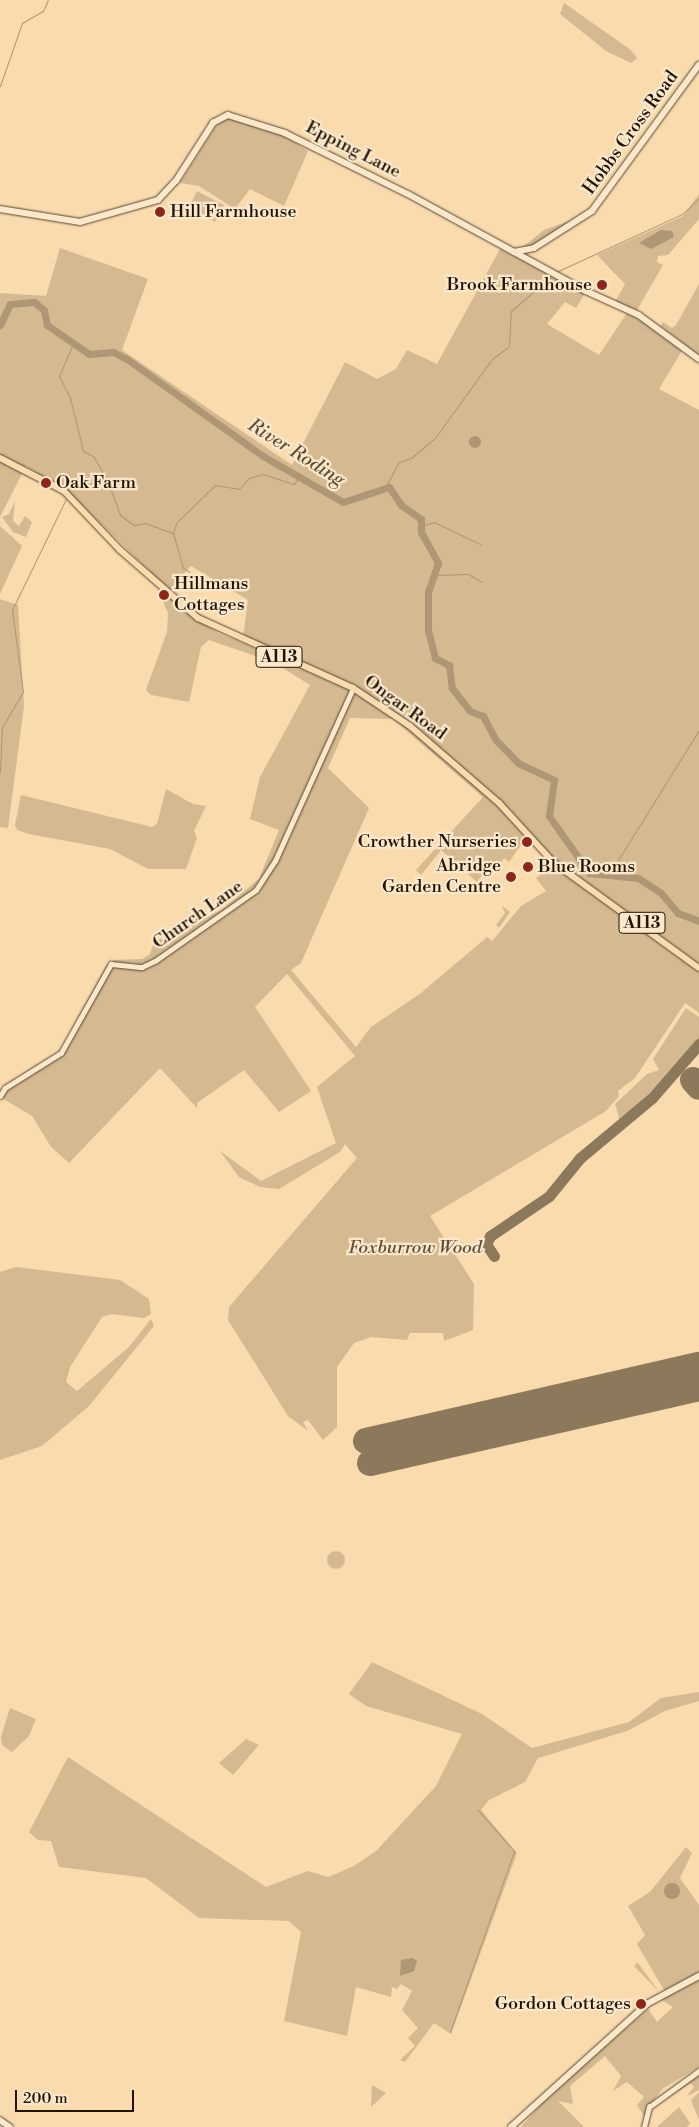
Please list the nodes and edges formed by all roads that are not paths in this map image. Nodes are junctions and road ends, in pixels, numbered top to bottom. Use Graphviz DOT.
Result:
graph roads {
  1 [pos="699,65"];
  2 [pos="0,209"];
  3 [pos="534,248"];
  4 [pos="514,252"];
  5 [pos="532,262"];
  6 [pos="699,358"];
  7 [pos="0,458"];
  8 [pos="353,688"];
  9 [pos="699,968"];
  10 [pos="0,1096"];
  11 [pos="699,1976"];
  12 [pos="699,2071"];
  13 [pos="0,2120"];
  14 [pos="10,2127"];
  15 [pos="511,2127"];
  16 [pos="644,2127"];
  1 -- 3 [label="street, Hobbs Cross Road"];
  2 -- 4 [label="street, Epping Lane"];
  3 -- 4 [label="street, Hobbs Cross Road"];
  3 -- 5 [label="street"];
  4 -- 5 [label="street, Epping Lane"];
  5 -- 6 [label="street, Epping Lane"];
  7 -- 8 [label="main road, Ongar Road / A113"];
  8 -- 9 [label="main road, Ongar Road / A113"];
  8 -- 10 [label="street, Church Lane"];
  11 -- 15 [label="street"];
  12 -- 16 [label="street"];
  13 -- 14 [label="street"];
}
